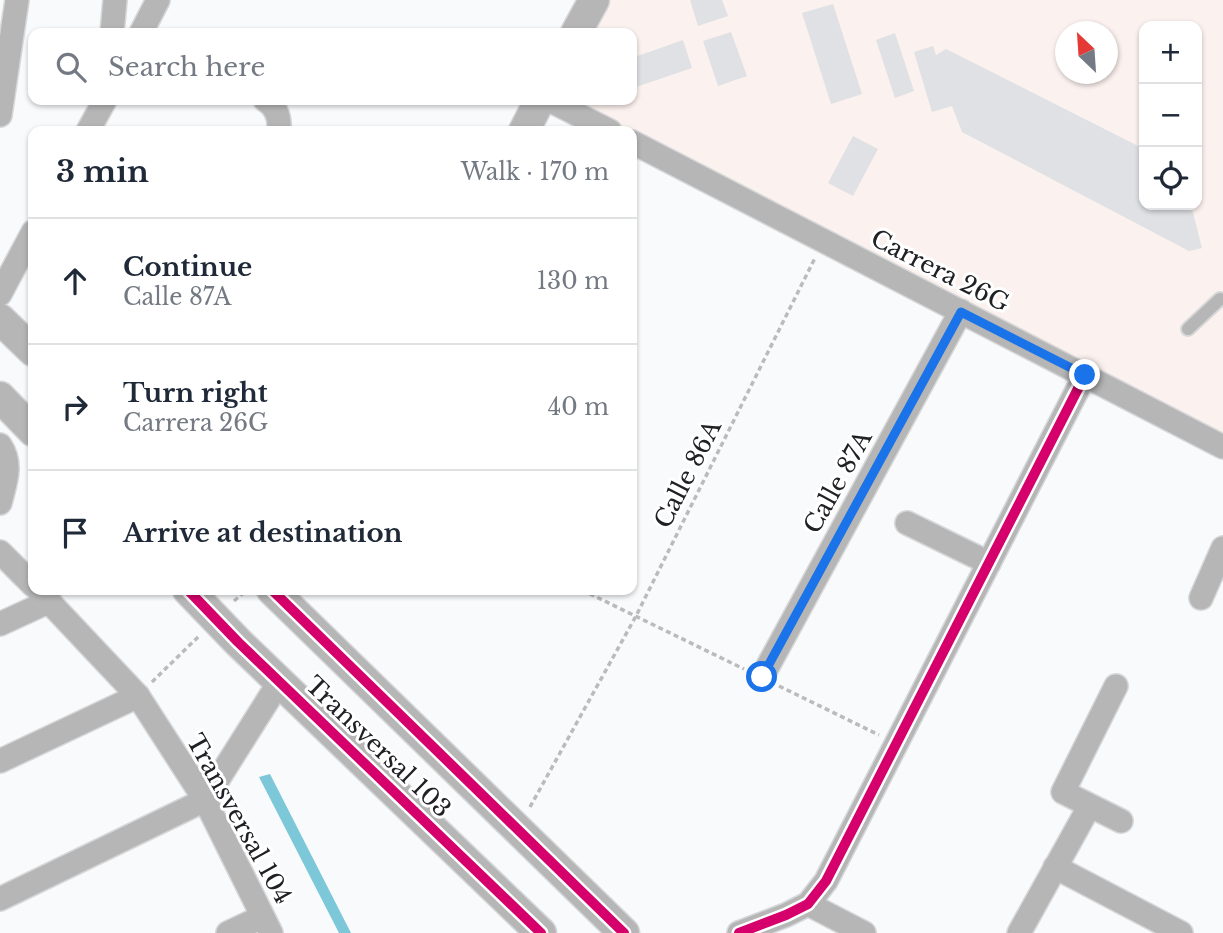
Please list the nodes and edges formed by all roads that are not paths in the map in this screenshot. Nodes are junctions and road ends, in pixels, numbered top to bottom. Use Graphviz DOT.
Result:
graph roads {
  1 [pos="17,0"];
  2 [pos="115,0"];
  3 [pos="158,0"];
  4 [pos="594,0"];
  5 [pos="112,28"];
  6 [pos="144,28"];
  7 [pos="579,28"];
  8 [pos="102,105"];
  9 [pos="272,105"];
  10 [pos="537,105"];
  11 [pos="559,105"];
  12 [pos="0,115"];
  13 [pos="91,126"];
  14 [pos="279,126"];
  15 [pos="527,126"];
  16 [pos="600,126"];
  17 [pos="637,145"];
  18 [pos="28,241"];
  19 [pos="0,294"];
  20 [pos="1220,299"];
  21 [pos="961,312"];
  22 [pos="0,319"];
  23 [pos="1188,329"];
  24 [pos="28,346"];
  25 [pos="1085,375"];
  26 [pos="0,445"];
  27 [pos="1223,447"];
  28 [pos="0,503"];
  29 [pos="907,523"];
  30 [pos="1223,548"];
  31 [pos="0,552"];
  32 [pos="989,563"];
  33 [pos="28,580"];
  34 [pos="36,595"];
  35 [pos="43,595"];
  36 [pos="193,595"];
  37 [pos="284,595"];
  38 [pos="1201,598"];
  39 [pos="0,624"];
  40 [pos="762,677"];
  41 [pos="280,681"];
  42 [pos="1116,686"];
  43 [pos="138,696"];
  44 [pos="0,761"];
  45 [pos="205,800"];
  46 [pos="1089,807"];
  47 [pos="1121,821"];
  48 [pos="1055,867"];
  49 [pos="0,900"];
  50 [pos="808,904"];
  51 [pos="267,925"];
  52 [pos="529,928"];
  53 [pos="228,933"];
  54 [pos="624,933"];
  55 [pos="738,933"];
  56 [pos="864,933"];
  57 [pos="1018,933"];
  58 [pos="1181,933"];
  1 -- 12 [label="street"];
  2 -- 5 [label="street"];
  3 -- 6 [label="street"];
  4 -- 7 [label="street"];
  8 -- 13 [label="street"];
  9 -- 14 [label="street"];
  10 -- 15 [label="street"];
  11 -- 16 [label="street"];
  17 -- 21 [label="street, Carrera 26G"];
  18 -- 19 [label="street"];
  20 -- 23 [label="lane"];
  21 -- 25 [label="street, Carrera 26G"];
  21 -- 40 [label="street, Calle 87A"];
  22 -- 24 [label="street"];
  25 -- 27 [label="street, Carrera 26G"];
  25 -- 32 [label="street"];
  26 -- 28 [label="street"];
  29 -- 32 [label="street"];
  30 -- 38 [label="street"];
  31 -- 33 [label="street, Transversal 104"];
  32 -- 50 [label="street"];
  34 -- 39 [label="street"];
  35 -- 43 [label="street, Transversal 104"];
  36 -- 41 [label="street, Transversal 103"];
  37 -- 54 [label="street, Transversal 103"];
  41 -- 45 [label="street"];
  41 -- 52 [label="street, Transversal 103"];
  42 -- 46 [label="street"];
  43 -- 44 [label="street"];
  43 -- 45 [label="street, Transversal 104"];
  45 -- 49 [label="street"];
  45 -- 51 [label="street, Transversal 104"];
  46 -- 47 [label="street"];
  46 -- 48 [label="street"];
  48 -- 57 [label="street"];
  48 -- 58 [label="street"];
  50 -- 55 [label="street"];
  50 -- 56 [label="street"];
  51 -- 53 [label="street"];
}
